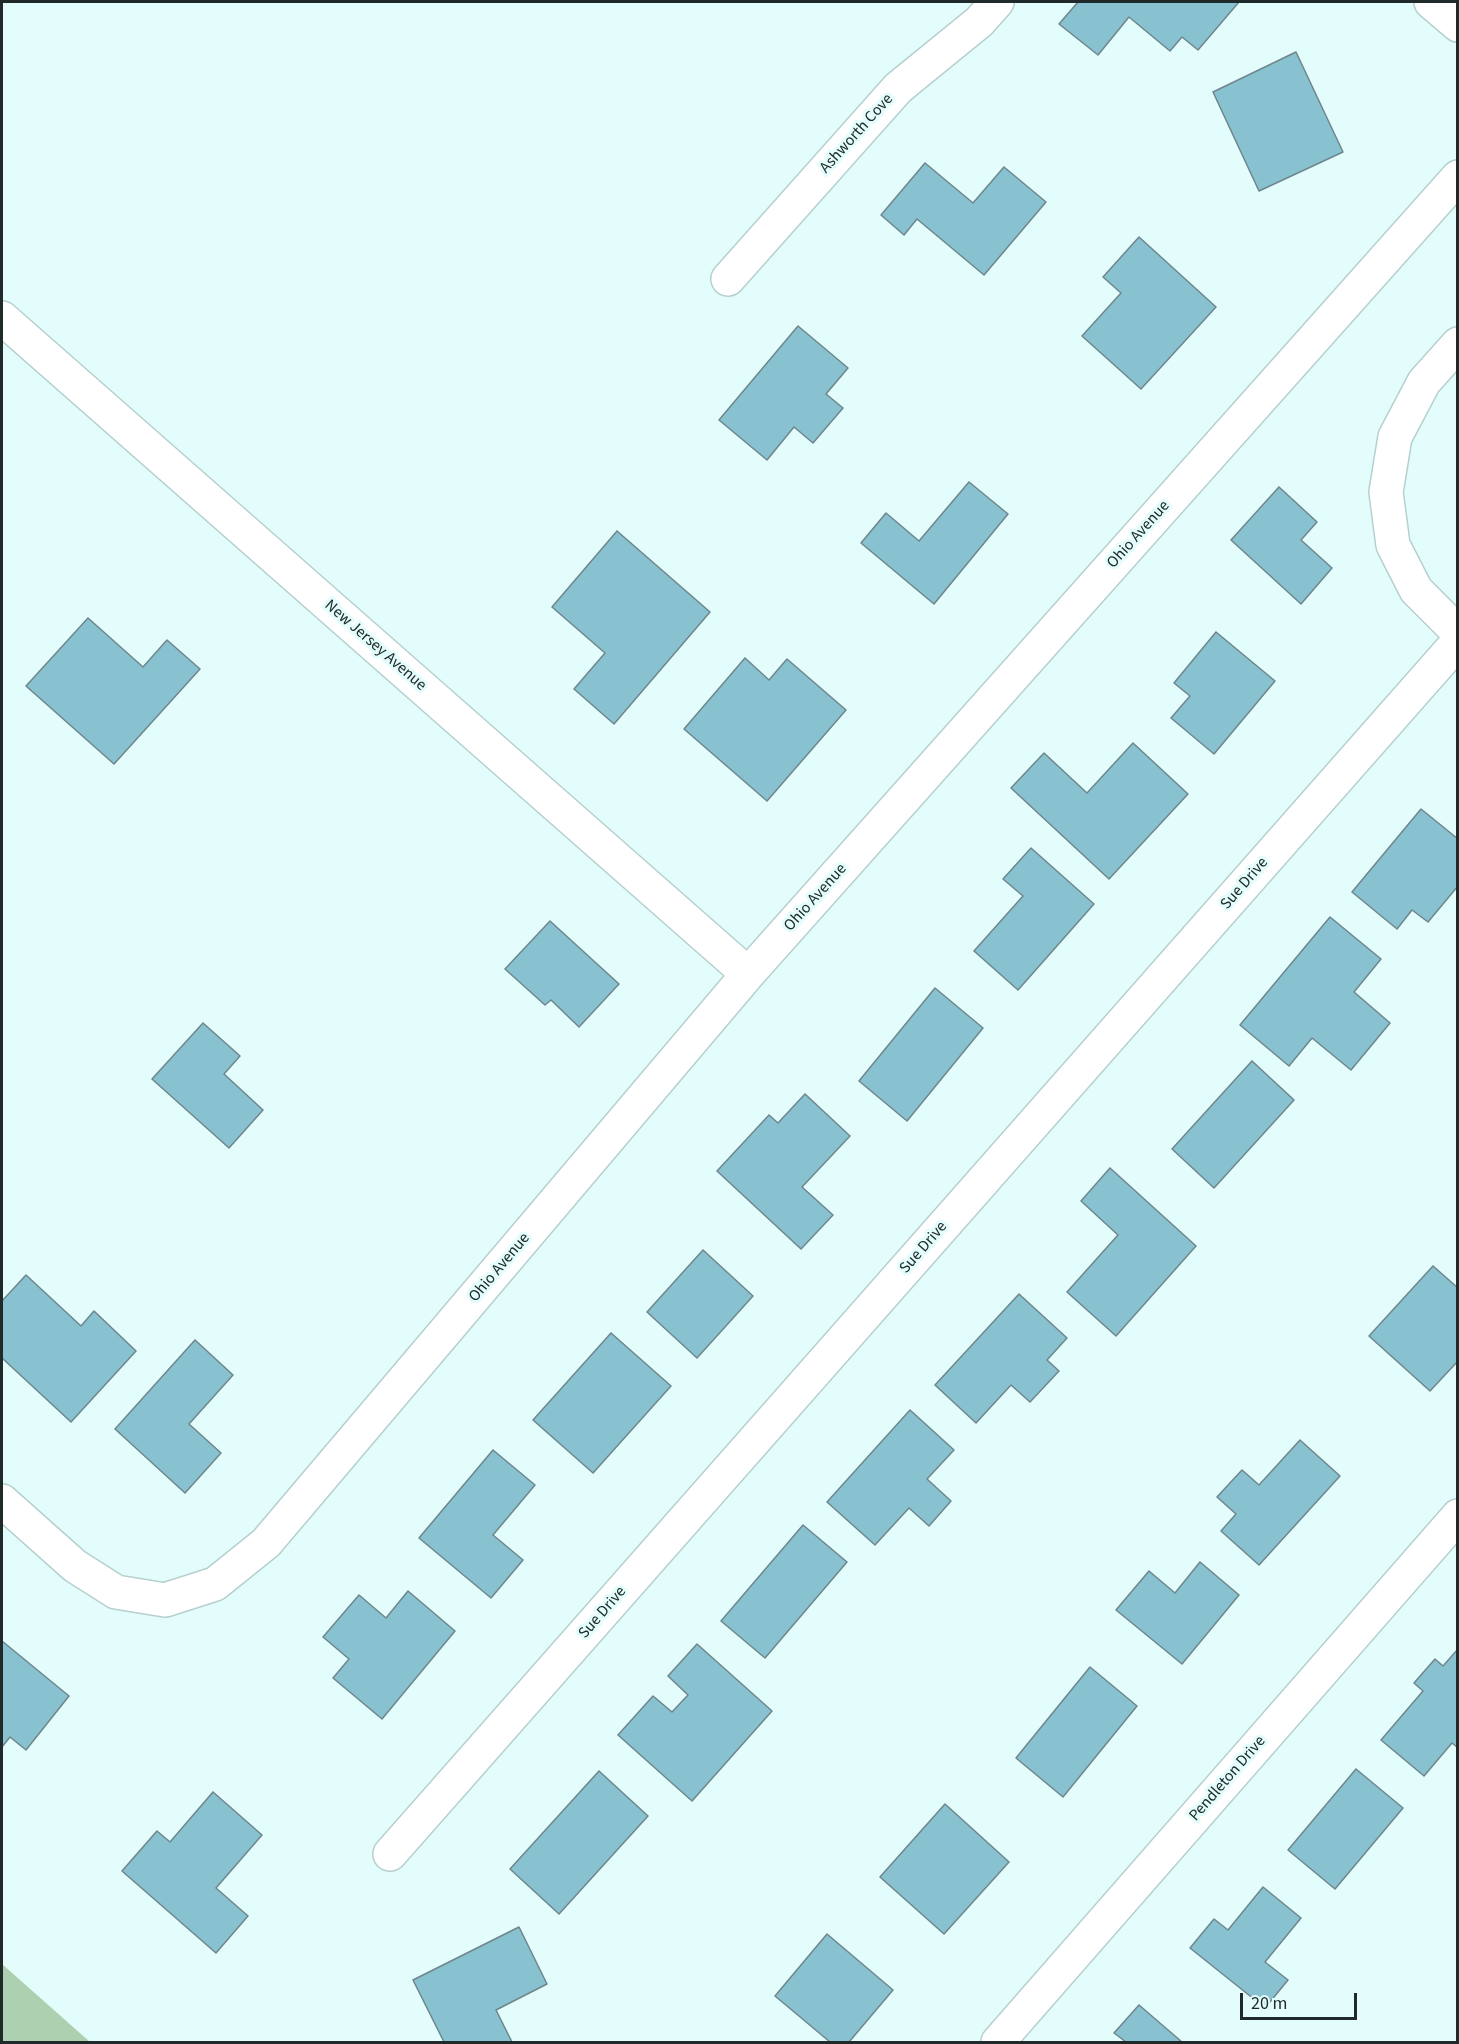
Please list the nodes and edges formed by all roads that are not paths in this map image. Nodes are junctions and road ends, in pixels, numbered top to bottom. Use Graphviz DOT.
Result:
graph roads {
  1 [pos="997,2"];
  2 [pos="1431,2"];
  3 [pos="1458,25"];
  4 [pos="1458,177"];
  5 [pos="728,279"];
  6 [pos="2,318"];
  7 [pos="1458,344"];
  8 [pos="1458,632"];
  9 [pos="1458,642"];
  10 [pos="748,974"];
  11 [pos="2,1501"];
  12 [pos="1458,1516"];
  13 [pos="390,1854"];
  14 [pos="998,2043"];
  1 -- 5 [label="street, Ashworth Cove"];
  2 -- 3 [label="street"];
  4 -- 10 [label="street, Ohio Avenue"];
  6 -- 10 [label="street, New Jersey Avenue"];
  7 -- 8 [label="street"];
  9 -- 13 [label="street, Sue Drive"];
  10 -- 11 [label="street, Ohio Avenue"];
  12 -- 14 [label="street, Pendleton Drive"];
}
